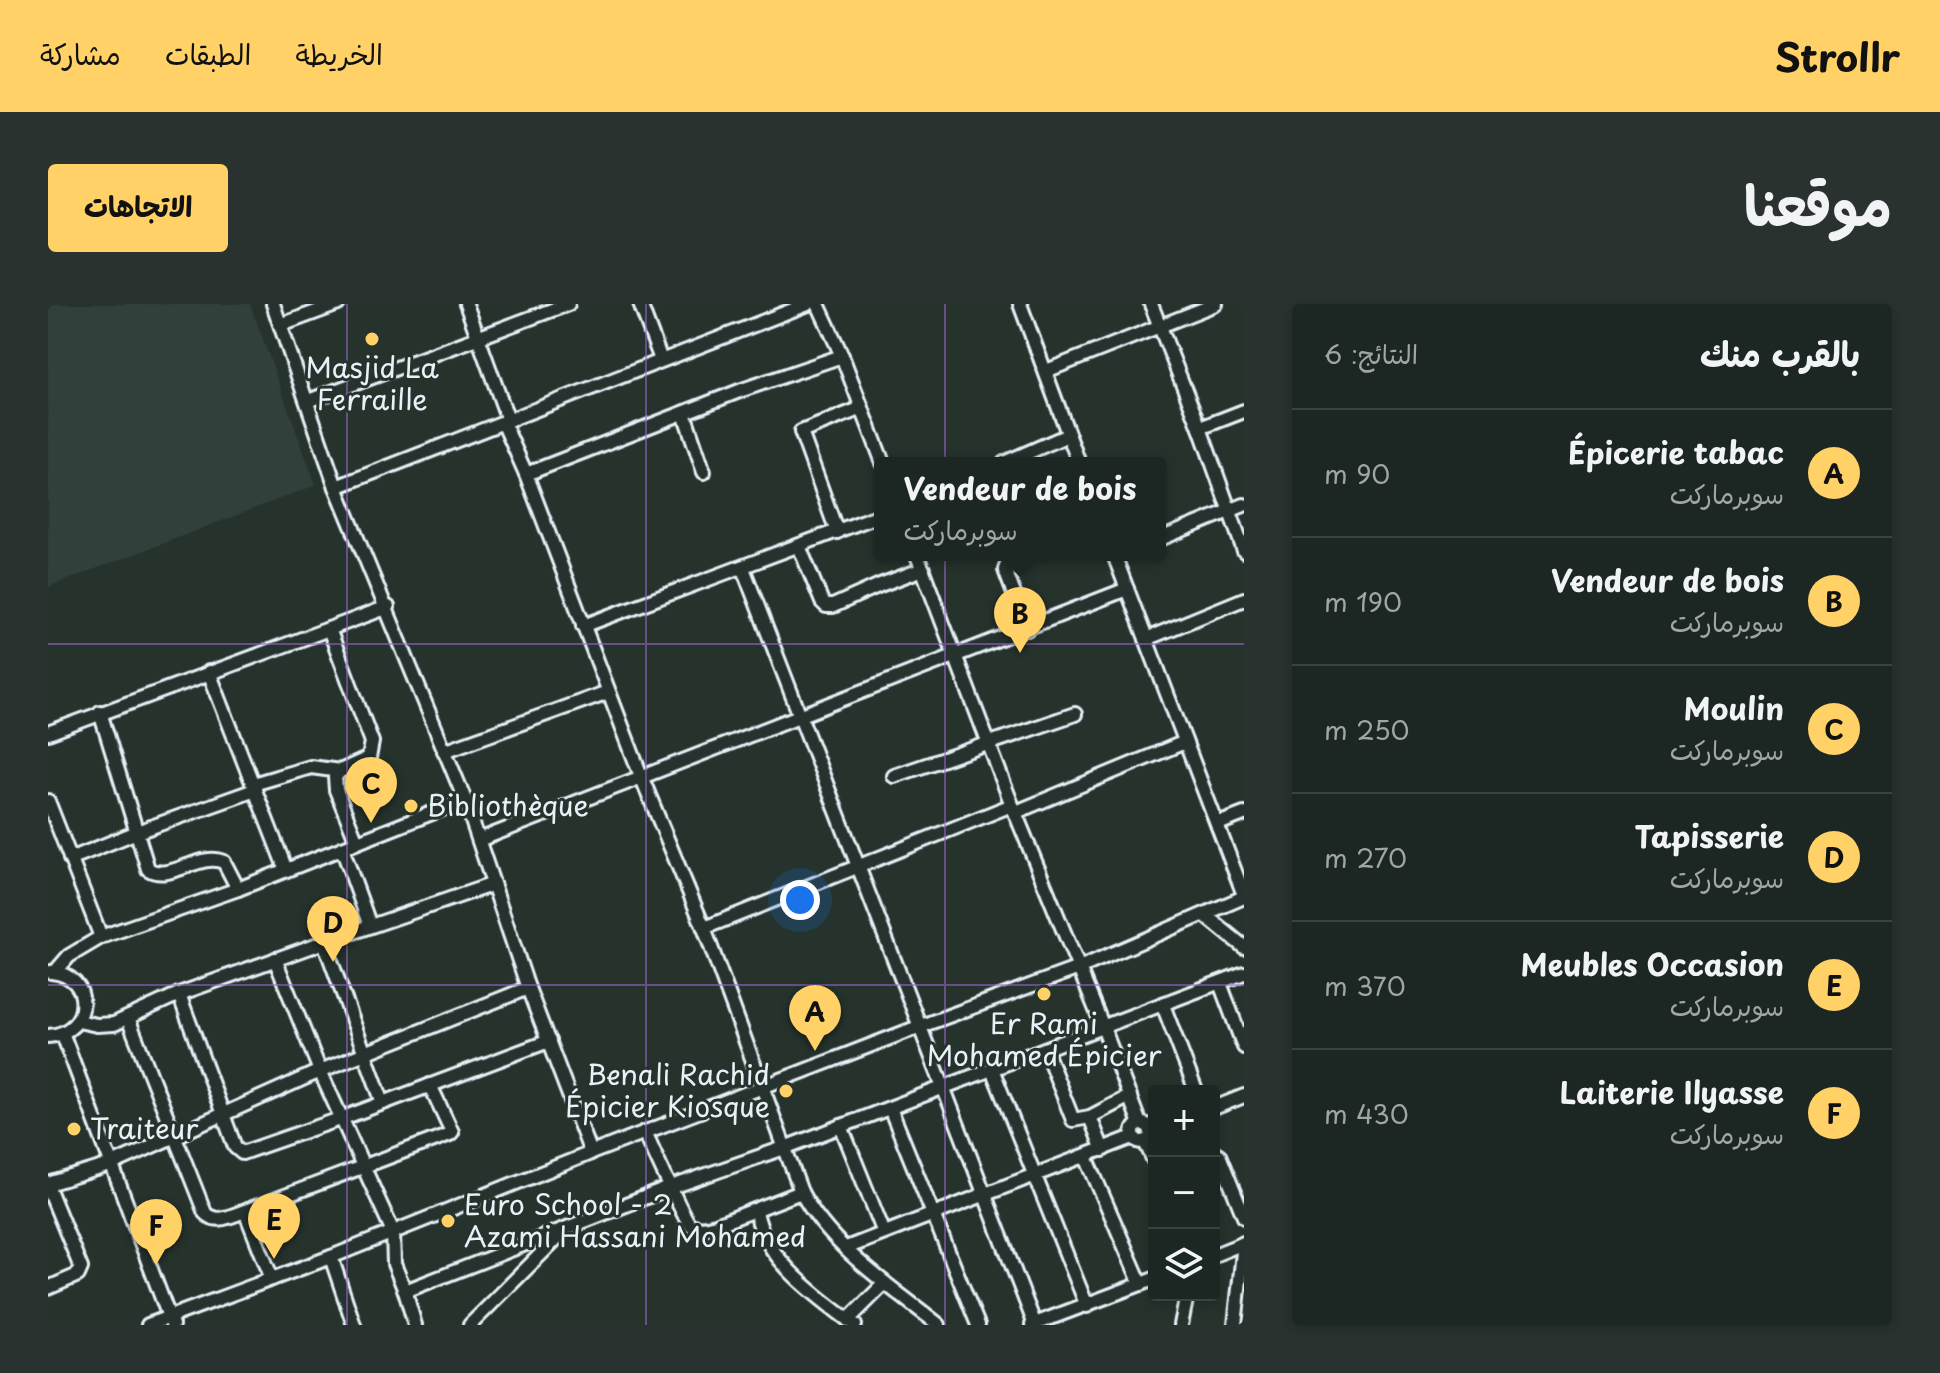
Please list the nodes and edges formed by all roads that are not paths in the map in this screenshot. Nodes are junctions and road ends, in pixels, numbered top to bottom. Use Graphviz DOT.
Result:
graph roads {
  1 [pos="273,304"];
  2 [pos="338,304"];
  3 [pos="466,304"];
  4 [pos="568,304"];
  5 [pos="640,304"];
  6 [pos="808,304"];
  7 [pos="818,304"];
  8 [pos="1020,304"];
  9 [pos="1151,304"];
  10 [pos="1216,304"];
  11 [pos="281,325"];
  12 [pos="1159,325"];
  13 [pos="480,338"];
  14 [pos="842,356"];
  15 [pos="661,360"];
  16 [pos="1046,371"];
  17 [pos="308,401"];
  18 [pos="862,408"];
  19 [pos="1244,411"];
  20 [pos="684,413"];
  21 [pos="505,421"];
  22 [pos="1200,428"];
  23 [pos="1068,435"];
  24 [pos="881,457"];
  25 [pos="1018,457"];
  26 [pos="1077,457"];
  27 [pos="704,472"];
  28 [pos="526,474"];
  29 [pos="336,487"];
  30 [pos="1244,505"];
  31 [pos="1230,510"];
  32 [pos="874,517"];
  33 [pos="837,532"];
  34 [pos="1166,537"];
  35 [pos="799,546"];
  36 [pos="1244,551"];
  37 [pos="920,561"];
  38 [pos="1006,561"];
  39 [pos="1119,561"];
  40 [pos="743,568"];
  41 [pos="923,569"];
  42 [pos="1127,589"];
  43 [pos="1244,599"];
  44 [pos="388,607"];
  45 [pos="583,626"];
  46 [pos="329,629"];
  47 [pos="1027,629"];
  48 [pos="1146,639"];
  49 [pos="956,657"];
  50 [pos="209,672"];
  51 [pos="608,692"];
  52 [pos="100,712"];
  53 [pos="1075,714"];
  54 [pos="801,715"];
  55 [pos="48,733"];
  56 [pos="1185,742"];
  57 [pos="989,743"];
  58 [pos="444,751"];
  59 [pos="340,771"];
  60 [pos="641,776"];
  61 [pos="894,776"];
  62 [pos="254,787"];
  63 [pos="465,800"];
  64 [pos="48,801"];
  65 [pos="1014,809"];
  66 [pos="1244,814"];
  67 [pos="1218,824"];
  68 [pos="137,832"];
  69 [pos="479,840"];
  70 [pos="357,842"];
  71 [pos="342,848"];
  72 [pos="70,859"];
  73 [pos="858,867"];
  74 [pos="286,870"];
  75 [pos="491,885"];
  76 [pos="238,889"];
  77 [pos="1244,896"];
  78 [pos="1206,916"];
  79 [pos="370,926"];
  80 [pos="704,928"];
  81 [pos="101,937"];
  82 [pos="324,942"];
  83 [pos="1244,947"];
  84 [pos="275,959"];
  85 [pos="1079,968"];
  86 [pos="52,972"];
  87 [pos="1244,973"];
  88 [pos="1220,983"];
  89 [pos="528,988"];
  90 [pos="179,994"];
  91 [pos="1163,1005"];
  92 [pos="128,1018"];
  93 [pos="78,1021"];
  94 [pos="921,1026"];
  95 [pos="1103,1027"];
  96 [pos="63,1035"];
  97 [pos="48,1036"];
  98 [pos="549,1041"];
  99 [pos="1244,1047"];
  100 [pos="1045,1049"];
  101 [pos="365,1053"];
  102 [pos="992,1069"];
  103 [pos="320,1071"];
  104 [pos="430,1085"];
  105 [pos="1194,1085"];
  106 [pos="944,1087"];
  107 [pos="761,1088"];
  108 [pos="1130,1096"];
  109 [pos="1244,1096"];
  110 [pos="383,1103"];
  111 [pos="1220,1106"];
  112 [pos="890,1108"];
  113 [pos="224,1115"];
  114 [pos="1090,1117"];
  115 [pos="343,1118"];
  116 [pos="841,1126"];
  117 [pos="645,1132"];
  118 [pos="1146,1136"];
  119 [pos="175,1137"];
  120 [pos="784,1148"];
  121 [pos="1103,1150"];
  122 [pos="591,1153"];
  123 [pos="1086,1157"];
  124 [pos="1153,1157"];
  125 [pos="1220,1157"];
  126 [pos="110,1165"];
  127 [pos="364,1167"];
  128 [pos="1035,1175"];
  129 [pos="48,1185"];
  130 [pos="672,1187"];
  131 [pos="801,1192"];
  132 [pos="985,1195"];
  133 [pos="756,1210"];
  134 [pos="245,1211"];
  135 [pos="933,1216"];
  136 [pos="1244,1217"];
  137 [pos="569,1226"];
  138 [pos="393,1232"];
  139 [pos="884,1233"];
  140 [pos="1244,1243"];
  141 [pos="846,1248"];
  142 [pos="1220,1253"];
  143 [pos="331,1257"];
  144 [pos="272,1279"];
  145 [pos="1148,1281"];
  146 [pos="885,1283"];
  147 [pos="1141,1284"];
  148 [pos="48,1288"];
  149 [pos="405,1291"];
  150 [pos="1186,1301"];
  151 [pos="1087,1306"];
  152 [pos="170,1321"];
  153 [pos="851,1322"];
  154 [pos="148,1325"];
  155 [pos="354,1325"];
  156 [pos="415,1325"];
  157 [pos="470,1325"];
  158 [pos="939,1325"];
  159 [pos="978,1325"];
  160 [pos="1034,1325"];
  161 [pos="1181,1325"];
  162 [pos="1235,1325"];
  1 -- 11 [label="street"];
  2 -- 11 [label="street"];
  3 -- 13 [label="street"];
  4 -- 13 [label="street"];
  5 -- 15 [label="street"];
  6 -- 15 [label="street"];
  7 -- 14 [label="street"];
  8 -- 16 [label="street"];
  9 -- 12 [label="street"];
  10 -- 12 [label="street"];
  11 -- 17 [label="street"];
  12 -- 16 [label="street"];
  12 -- 22 [label="street"];
  13 -- 17 [label="street"];
  13 -- 21 [label="street"];
  14 -- 18 [label="street"];
  14 -- 20 [label="street"];
  15 -- 21 [label="street"];
  16 -- 23 [label="street"];
  17 -- 29 [label="street"];
  18 -- 24 [label="street"];
  18 -- 33 [label="street"];
  19 -- 22 [label="street"];
  20 -- 27 [label="street"];
  20 -- 28 [label="street"];
  21 -- 28 [label="street"];
  21 -- 29 [label="street"];
  22 -- 31 [label="street"];
  23 -- 25 [label="street"];
  23 -- 26 [label="street"];
  28 -- 45 [label="street"];
  29 -- 44 [label="street"];
  30 -- 31 [label="street"];
  31 -- 34 [label="street"];
  31 -- 36 [label="street"];
  32 -- 33 [label="street"];
  33 -- 35 [label="street"];
  35 -- 40 [label="street"];
  35 -- 41 [label="street"];
  37 -- 41 [label="street"];
  38 -- 47 [label="street"];
  39 -- 42 [label="street"];
  40 -- 45 [label="street"];
  40 -- 54 [label="street"];
  41 -- 49 [label="street"];
  42 -- 47 [label="street"];
  42 -- 48 [label="street"];
  43 -- 48 [label="street"];
  44 -- 46 [label="street"];
  44 -- 58 [label="street"];
  45 -- 51 [label="street"];
  46 -- 50 [label="street"];
  46 -- 59 [label="street"];
  47 -- 49 [label="street"];
  48 -- 56 [label="street"];
  49 -- 54 [label="street"];
  49 -- 57 [label="street"];
  50 -- 52 [label="street"];
  50 -- 62 [label="street"];
  51 -- 58 [label="street"];
  51 -- 60 [label="street"];
  52 -- 55 [label="street"];
  52 -- 68 [label="street"];
  53 -- 57 [label="street"];
  54 -- 60 [label="street"];
  54 -- 73 [label="street"];
  56 -- 65 [label="street"];
  56 -- 67 [label="street"];
  57 -- 61 [label="street"];
  57 -- 65 [label="street"];
  58 -- 63 [label="street"];
  59 -- 62 [label="street"];
  59 -- 70 [label="street"];
  60 -- 69 [label="street"];
  60 -- 80 [label="street"];
  62 -- 68 [label="street"];
  62 -- 74 [label="street"];
  63 -- 69 [label="street"];
  63 -- 70 [label="street"];
  64 -- 72 [label="street"];
  65 -- 73 [label="street"];
  65 -- 85 [label="street"];
  66 -- 67 [label="street"];
  67 -- 77 [label="street"];
  68 -- 72 [label="street"];
  68 -- 76 [label="street"];
  69 -- 75 [label="street"];
  70 -- 71 [label="street"];
  71 -- 74 [label="street"];
  71 -- 79 [label="street"];
  72 -- 81 [label="street"];
  73 -- 80 [label="street"];
  73 -- 94 [label="street"];
  74 -- 76 [label="street"];
  75 -- 79 [label="street"];
  75 -- 89 [label="street"];
  76 -- 81 [label="street"];
  77 -- 78 [label="street"];
  78 -- 83 [label="street"];
  78 -- 85 [label="street"];
  79 -- 82 [label="street"];
  80 -- 107 [label="street"];
  81 -- 86 [label="street"];
  82 -- 84 [label="street"];
  82 -- 101 [label="street"];
  84 -- 90 [label="street"];
  84 -- 103 [label="street"];
  85 -- 94 [label="street"];
  85 -- 95 [label="street"];
  86 -- 93 [label="street"];
  87 -- 88 [label="street"];
  88 -- 91 [label="street"];
  88 -- 99 [label="street"];
  89 -- 98 [label="street"];
  89 -- 101 [label="street"];
  90 -- 92 [label="street"];
  90 -- 113 [label="street"];
  91 -- 95 [label="street"];
  91 -- 105 [label="street"];
  92 -- 93 [label="street"];
  92 -- 119 [label="street"];
  93 -- 96 [label="street"];
  94 -- 106 [label="street"];
  94 -- 107 [label="street"];
  95 -- 100 [label="street"];
  95 -- 108 [label="street"];
  96 -- 97 [label="street"];
  96 -- 126 [label="street"];
  98 -- 104 [label="street"];
  98 -- 122 [label="street"];
  100 -- 102 [label="street"];
  100 -- 114 [label="street"];
  101 -- 103 [label="street"];
  101 -- 110 [label="street"];
  102 -- 106 [label="street"];
  102 -- 128 [label="street"];
  103 -- 113 [label="street"];
  103 -- 115 [label="street"];
  104 -- 110 [label="street"];
  104 -- 127 [label="street"];
  106 -- 112 [label="street"];
  106 -- 132 [label="street"];
  107 -- 117 [label="street"];
  107 -- 120 [label="street"];
  108 -- 114 [label="street"];
  108 -- 118 [label="street"];
  109 -- 111 [label="street"];
  110 -- 115 [label="street"];
  112 -- 116 [label="street"];
  112 -- 135 [label="street"];
  113 -- 115 [label="street"];
  113 -- 119 [label="street"];
  114 -- 121 [label="street"];
  115 -- 127 [label="street"];
  116 -- 120 [label="street"];
  116 -- 139 [label="street"];
  117 -- 122 [label="street"];
  117 -- 130 [label="street"];
  118 -- 121 [label="street"];
  118 -- 124 [label="street"];
  119 -- 126 [label="street"];
  119 -- 134 [label="street"];
  120 -- 130 [label="street"];
  120 -- 131 [label="street"];
  121 -- 123 [label="street"];
  122 -- 138 [label="street"];
  123 -- 128 [label="street"];
  123 -- 147 [label="street"];
  125 -- 136 [label="street"];
  126 -- 129 [label="street"];
  126 -- 152 [label="street"];
  127 -- 134 [label="street"];
  127 -- 138 [label="street"];
  128 -- 132 [label="street"];
  128 -- 151 [label="street"];
  129 -- 148 [label="street"];
  130 -- 133 [label="street"];
  130 -- 137 [label="street"];
  131 -- 133 [label="street"];
  131 -- 141 [label="street"];
  132 -- 135 [label="street"];
  132 -- 160 [label="street"];
  133 -- 153 [label="street"];
  134 -- 144 [label="street"];
  135 -- 139 [label="street"];
  135 -- 159 [label="street"];
  137 -- 149 [label="street"];
  137 -- 157 [label="street"];
  138 -- 143 [label="street"];
  138 -- 149 [label="street"];
  139 -- 141 [label="street"];
  140 -- 142 [label="street"];
  140 -- 162 [label="street"];
  141 -- 146 [label="street"];
  143 -- 144 [label="street"];
  143 -- 155 [label="street"];
  144 -- 152 [label="street"];
  145 -- 147 [label="street"];
  146 -- 153 [label="street"];
  146 -- 158 [label="street"];
  147 -- 151 [label="street"];
  149 -- 156 [label="street"];
  150 -- 161 [label="street"];
  151 -- 160 [label="street"];
  152 -- 154 [label="street"];
}
